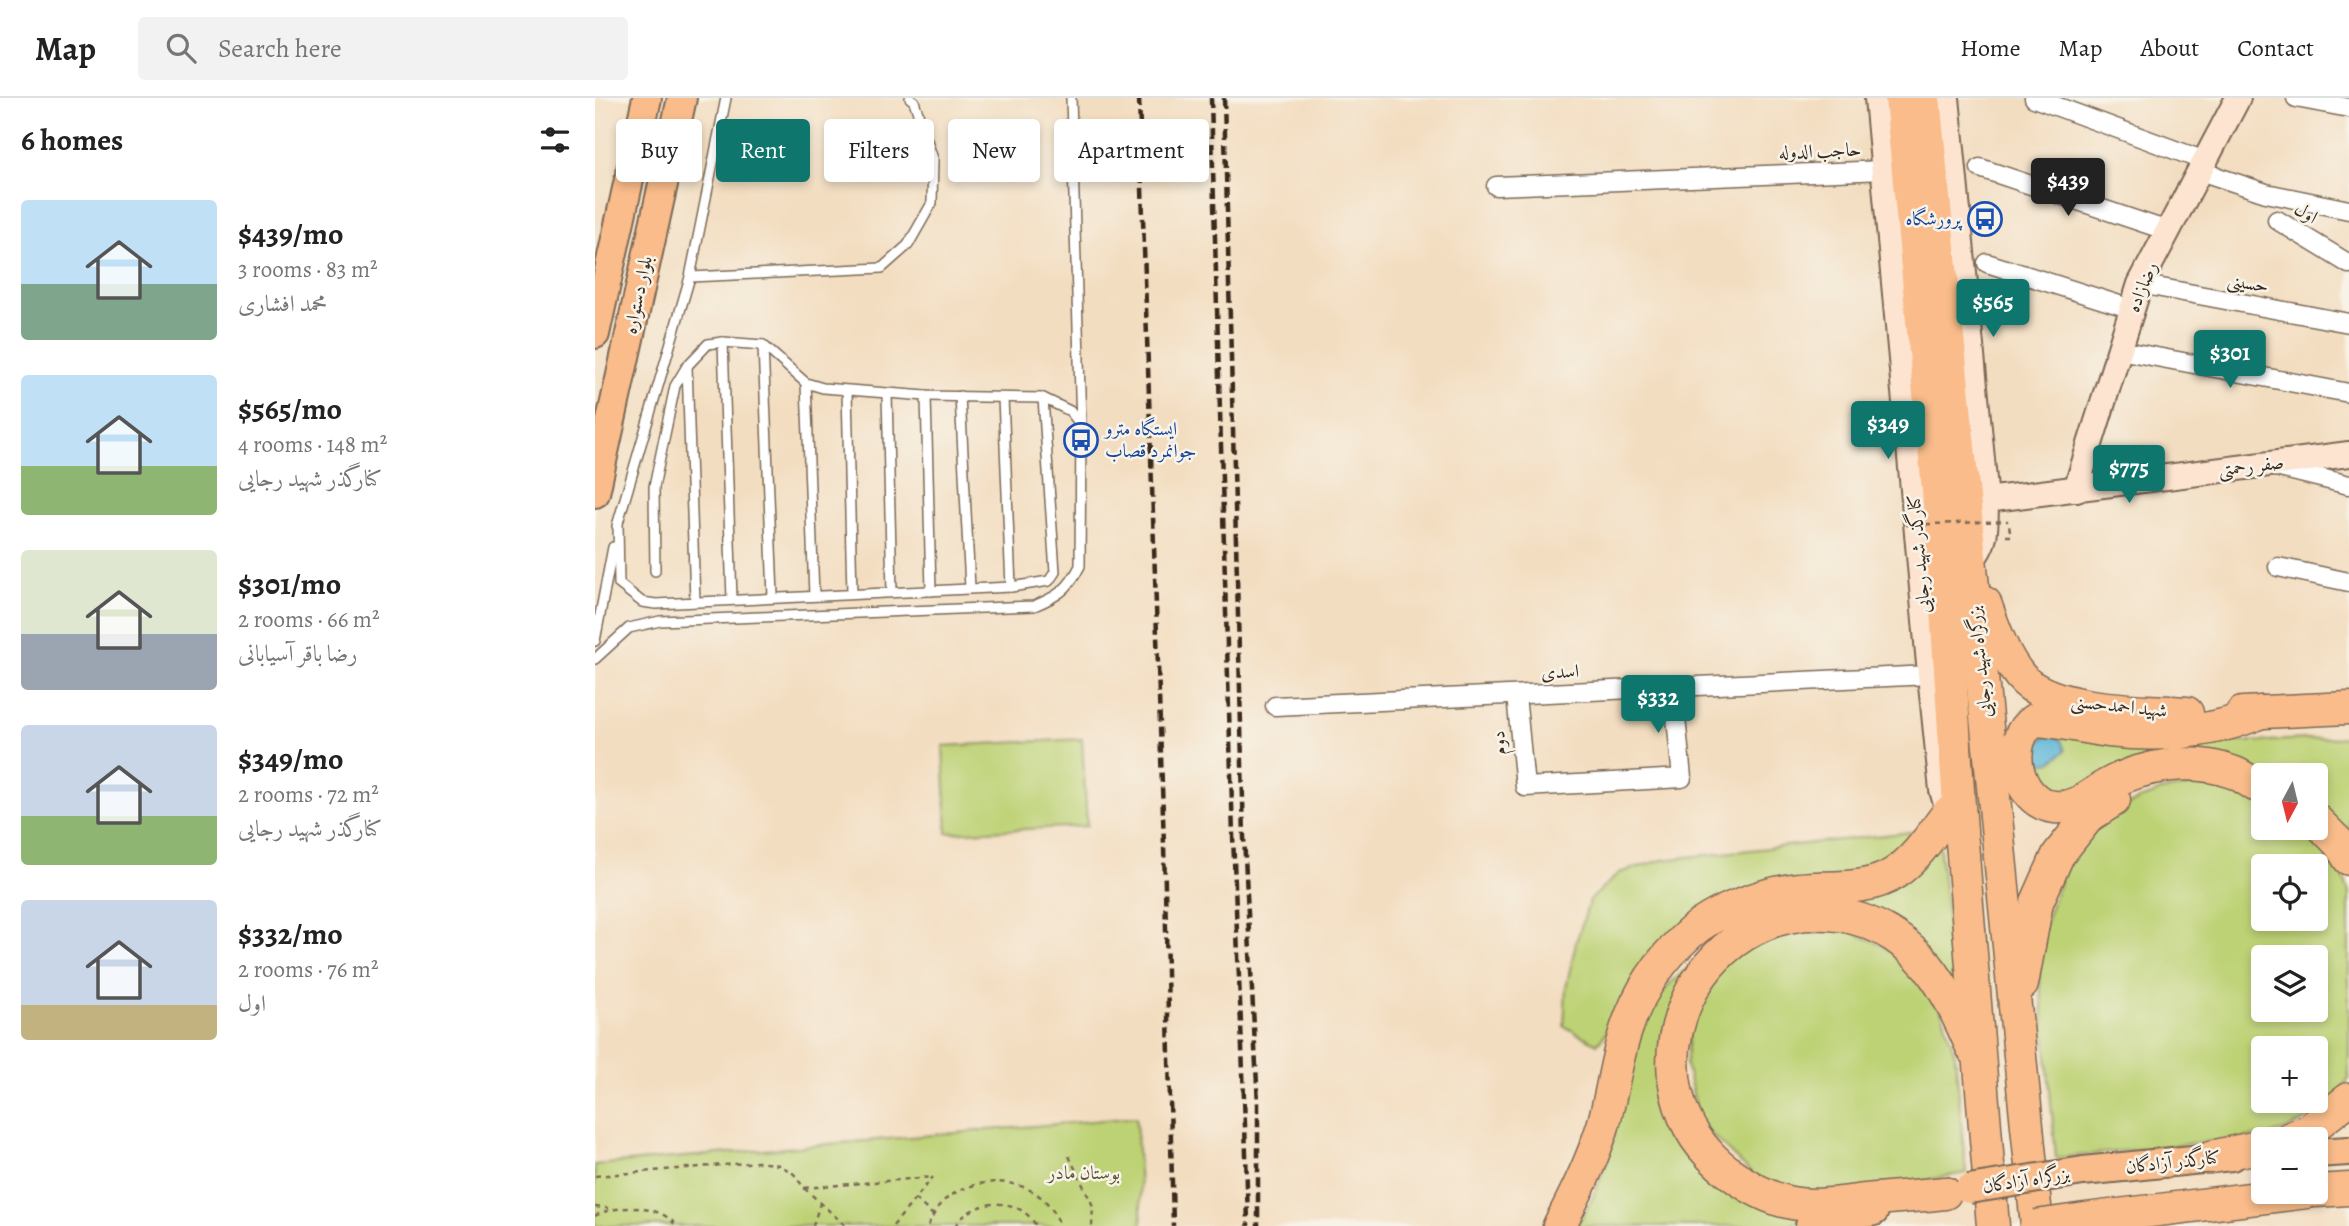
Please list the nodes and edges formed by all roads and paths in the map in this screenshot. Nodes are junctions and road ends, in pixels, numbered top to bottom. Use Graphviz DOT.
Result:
graph roads {
  1 [pos="647,98"];
  2 [pos="682,98"];
  3 [pos="726,98"];
  4 [pos="910,98"];
  5 [pos="1071,98"];
  6 [pos="1877,98"];
  7 [pos="1901,98"];
  8 [pos="1924,98"];
  9 [pos="1947,98"];
  10 [pos="2034,98"];
  11 [pos="2238,98"];
  12 [pos="2296,98"];
  13 [pos="2349,108"];
  14 [pos="2202,166"];
  15 [pos="1980,168"];
  16 [pos="1884,170"];
  17 [pos="1856,171"];
  18 [pos="1496,186"];
  19 [pos="2349,210"];
  20 [pos="2277,220"];
  21 [pos="2168,231"];
  22 [pos="1987,263"];
  23 [pos="2349,264"];
  24 [pos="690,277"];
  25 [pos="2140,284"];
  26 [pos="2132,309"];
  27 [pos="2349,323"];
  28 [pos="595,334"];
  29 [pos="723,342"];
  30 [pos="763,345"];
  31 [pos="2119,350"];
  32 [pos="687,366"];
  33 [pos="806,383"];
  34 [pos="847,391"];
  35 [pos="2349,393"];
  36 [pos="887,394"];
  37 [pos="926,396"];
  38 [pos="960,396"];
  39 [pos="1003,398"];
  40 [pos="1043,398"];
  41 [pos="1081,425"];
  42 [pos="2349,454"];
  43 [pos="2266,464"];
  44 [pos="2349,485"];
  45 [pos="2076,488"];
  46 [pos="595,493"];
  47 [pos="1986,500"];
  48 [pos="618,523"];
  49 [pos="1906,525"];
  50 [pos="2011,536"];
  51 [pos="1970,562"];
  52 [pos="2278,566"];
  53 [pos="655,571"];
  54 [pos="2349,582"];
  55 [pos="1011,587"];
  56 [pos="970,588"];
  57 [pos="931,591"];
  58 [pos="892,592"];
  59 [pos="852,594"];
  60 [pos="814,595"];
  61 [pos="773,596"];
  62 [pos="733,599"];
  63 [pos="695,601"];
  64 [pos="595,641"];
  65 [pos="595,659"];
  66 [pos="1930,675"];
  67 [pos="1673,688"];
  68 [pos="1516,695"];
  69 [pos="1275,706"];
  70 [pos="2349,708"];
  71 [pos="2261,712"];
  72 [pos="2251,782"];
  73 [pos="2251,785"];
  74 [pos="1955,826"];
  75 [pos="2328,832"];
  76 [pos="2349,859"];
  77 [pos="2016,1020"];
  78 [pos="1981,1064"];
  79 [pos="2349,1099"];
  80 [pos="2313,1127"];
  81 [pos="2251,1149"];
  82 [pos="2349,1151"];
  83 [pos="2328,1152"];
  84 [pos="2251,1155"];
  85 [pos="1069,1156"];
  86 [pos="2211,1157"];
  87 [pos="2083,1171"];
  88 [pos="595,1176"];
  89 [pos="804,1188"];
  90 [pos="2349,1189"];
  91 [pos="2328,1190"];
  92 [pos="1957,1191"];
  93 [pos="915,1199"];
  94 [pos="2251,1199"];
  95 [pos="820,1203"];
  96 [pos="595,1207"];
  97 [pos="608,1208"];
  98 [pos="933,1215"];
  99 [pos="595,1216"];
  100 [pos="676,1226"];
  101 [pos="813,1226"];
  102 [pos="846,1226"];
  103 [pos="893,1226"];
  104 [pos="928,1226"];
  105 [pos="955,1226"];
  106 [pos="1036,1226"];
  107 [pos="1060,1226"];
  108 [pos="1092,1226"];
  109 [pos="1559,1226"];
  110 [pos="1810,1226"];
  111 [pos="1993,1226"];
  112 [pos="2036,1226"];
  1 -- 28 [label="main road, بلوار دستواره"];
  2 -- 46 [label="main road, بلوار دستواره"];
  3 -- 24 [label="lane"];
  4 -- 24 [label="lane"];
  5 -- 41 [label="lane"];
  6 -- 16 [label="street, کنارگذر شهید رجایی"];
  7 -- 74 [label="highway, بزرگراه شهید رجایی"];
  8 -- 51 [label="highway, بزرگراه شهید رجایی"];
  9 -- 47 [label="street"];
  10 -- 14 [label="street"];
  11 -- 14 [label="street, رضازاده"];
  12 -- 13 [label="street"];
  14 -- 19 [label="street"];
  14 -- 21 [label="street, رضازاده"];
  15 -- 21 [label="street"];
  16 -- 17 [label="lane, حاجب الدوله"];
  16 -- 66 [label="street, کنارگذر شهید رجایی"];
  17 -- 18 [label="street, حاجب الدوله"];
  20 -- 23 [label="street, اول"];
  21 -- 25 [label="street, رضازاده"];
  22 -- 26 [label="street"];
  24 -- 48 [label="lane"];
  25 -- 26 [label="street, رضازاده"];
  25 -- 27 [label="street, حسینی"];
  26 -- 31 [label="street, رضازاده"];
  29 -- 30 [label="lane"];
  29 -- 32 [label="lane"];
  29 -- 62 [label="lane"];
  30 -- 33 [label="lane"];
  30 -- 61 [label="lane"];
  31 -- 35 [label="street"];
  31 -- 45 [label="street, رضازاده"];
  32 -- 53 [label="lane"];
  32 -- 63 [label="lane"];
  33 -- 34 [label="lane"];
  33 -- 60 [label="lane"];
  34 -- 36 [label="lane"];
  34 -- 59 [label="lane"];
  36 -- 37 [label="lane"];
  36 -- 58 [label="lane"];
  37 -- 38 [label="lane"];
  37 -- 57 [label="lane"];
  38 -- 39 [label="lane"];
  38 -- 56 [label="lane"];
  39 -- 40 [label="lane"];
  39 -- 55 [label="lane"];
  40 -- 41 [label="lane"];
  40 -- 55 [label="lane"];
  41 -- 65 [label="lane"];
  42 -- 43 [label="street, صفر رحمتی"];
  43 -- 44 [label="street"];
  43 -- 45 [label="street, صفر رحمتی"];
  45 -- 47 [label="street, صفر رحمتی"];
  47 -- 51 [label="street"];
  48 -- 63 [label="lane"];
  48 -- 64 [label="lane"];
  49 -- 50 [label="path, bridge"];
  51 -- 71 [label="highway, شهید احمدحسنی"];
  51 -- 77 [label="highway, بزرگراه شهید رجایی"];
  52 -- 54 [label="street"];
  55 -- 56 [label="lane"];
  56 -- 57 [label="lane"];
  57 -- 58 [label="lane"];
  58 -- 59 [label="lane"];
  59 -- 60 [label="lane"];
  60 -- 61 [label="lane"];
  61 -- 62 [label="lane"];
  62 -- 63 [label="lane"];
  66 -- 67 [label="street, اسدی"];
  66 -- 74 [label="street, کنارگذر شهید رجایی"];
  67 -- 68 [label="street, اسدی"];
  67 -- 68 [label="street, دوم"];
  68 -- 69 [label="street, اسدی"];
  70 -- 71 [label="highway, شهید احمدحسنی"];
  71 -- 72 [label="highway"];
  73 -- 77 [label="highway"];
  74 -- 78 [label="highway, بزرگراه شهید رجایی"];
  74 -- 109 [label="highway"];
  75 -- 76 [label="highway"];
  77 -- 112 [label="highway, بزرگراه شهید رجایی"];
  78 -- 92 [label="highway"];
  78 -- 111 [label="highway, بزرگراه شهید رجایی"];
  79 -- 80 [label="highway"];
  81 -- 86 [label="highway"];
  82 -- 83 [label="main road"];
  84 -- 86 [label="main road, کنارگذر آزادگان"];
  85 -- 108 [label="path"];
  86 -- 87 [label="main road, کنارگذر آزادگان"];
  87 -- 92 [label="main road, بزرگراه آزادگان, bridge"];
  88 -- 89 [label="path"];
  89 -- 93 [label="path"];
  89 -- 95 [label="path"];
  90 -- 91 [label="highway"];
  92 -- 110 [label="main road"];
  93 -- 98 [label="path"];
  93 -- 103 [label="path"];
  94 -- 112 [label="highway, bridge"];
  95 -- 101 [label="path"];
  95 -- 102 [label="path"];
  96 -- 97 [label="path"];
  97 -- 99 [label="path"];
  97 -- 100 [label="path"];
  98 -- 104 [label="path"];
  98 -- 107 [label="path"];
  105 -- 106 [label="path"];
}
